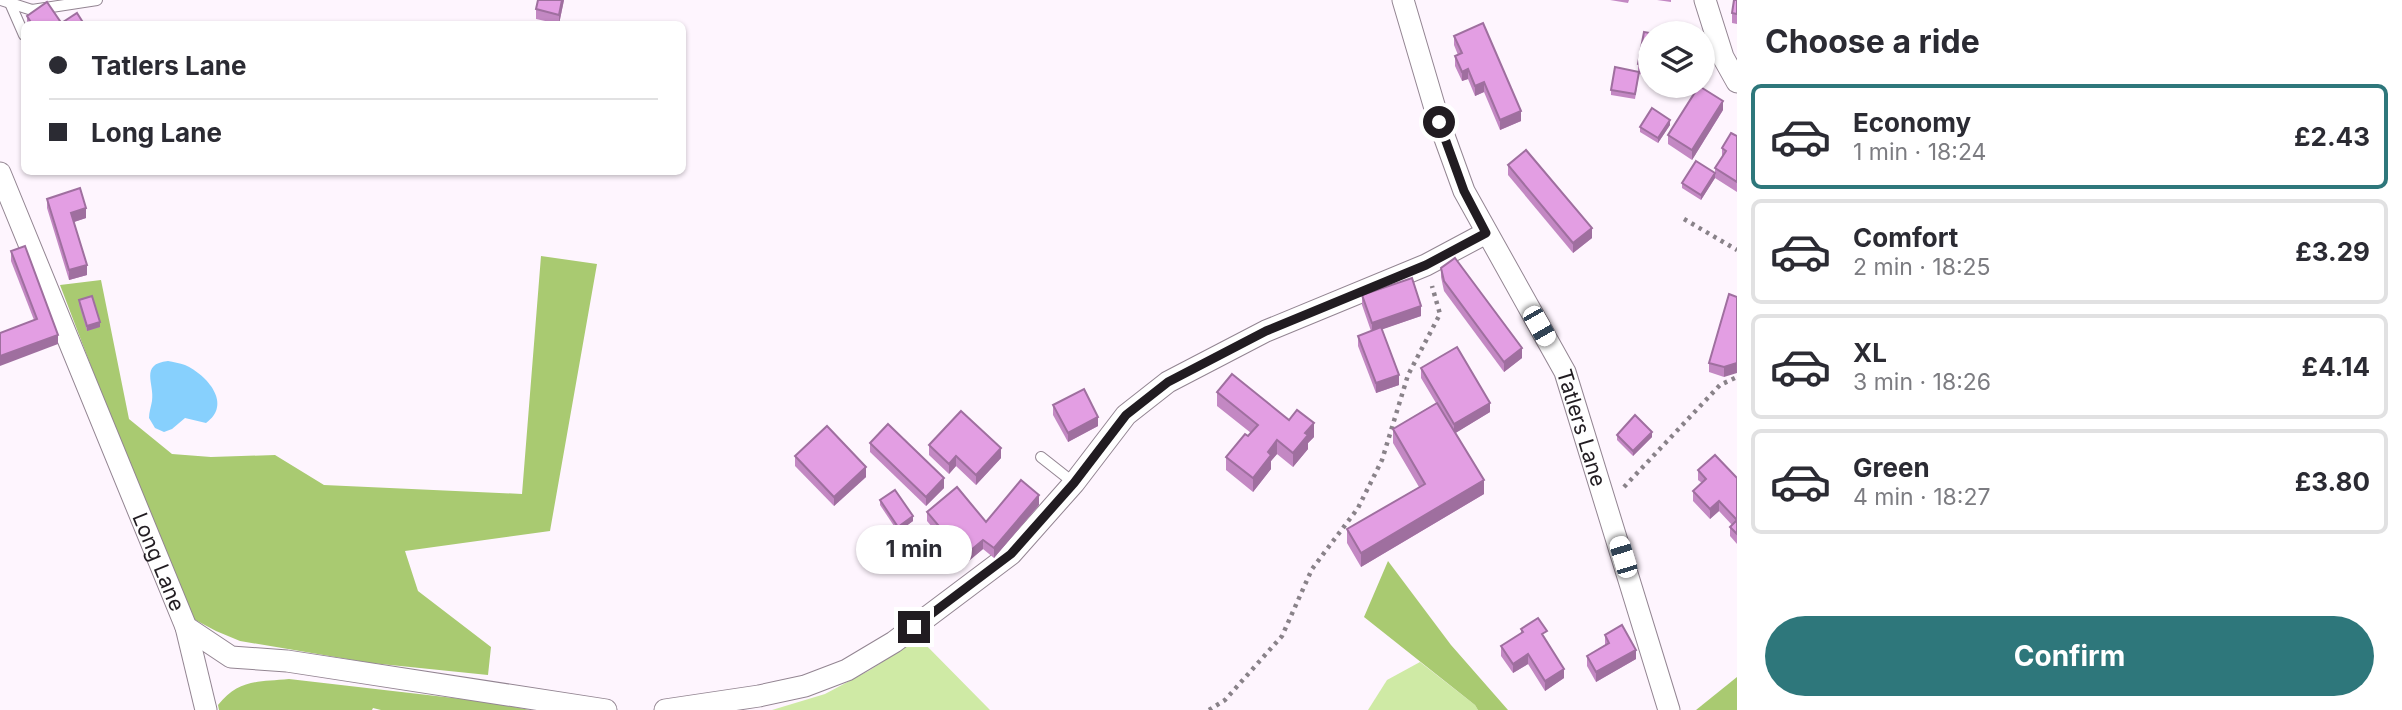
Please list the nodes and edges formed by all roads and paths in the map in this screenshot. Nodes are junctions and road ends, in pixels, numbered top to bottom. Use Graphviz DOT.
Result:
graph roads {
  1 [pos="97,0"];
  2 [pos="1403,0"];
  3 [pos="1705,0"];
  4 [pos="5,1"];
  5 [pos="21,30"];
  6 [pos="1737,82"];
  7 [pos="0,173"];
  8 [pos="1684,219"];
  9 [pos="1486,233"];
  10 [pos="1737,250"];
  11 [pos="1426,265"];
  12 [pos="1737,377"];
  13 [pos="1041,457"];
  14 [pos="1074,483"];
  15 [pos="1607,506"];
  16 [pos="186,627"];
  17 [pos="206,710"];
  18 [pos="606,710"];
  19 [pos="665,710"];
  20 [pos="1209,710"];
  21 [pos="1669,710"];
  1 -- 4 [label="lane"];
  2 -- 9 [label="street, Tatlers Lane"];
  3 -- 6 [label="street"];
  4 -- 5 [label="lane"];
  7 -- 16 [label="street, Long Lane"];
  8 -- 10 [label="path"];
  9 -- 11 [label="street"];
  9 -- 15 [label="street, Tatlers Lane"];
  11 -- 14 [label="street"];
  11 -- 20 [label="path"];
  12 -- 15 [label="path"];
  13 -- 14 [label="lane"];
  14 -- 19 [label="street"];
  15 -- 21 [label="street, Tatlers Lane"];
  16 -- 17 [label="street"];
  16 -- 18 [label="street, Long Lane"];
}
